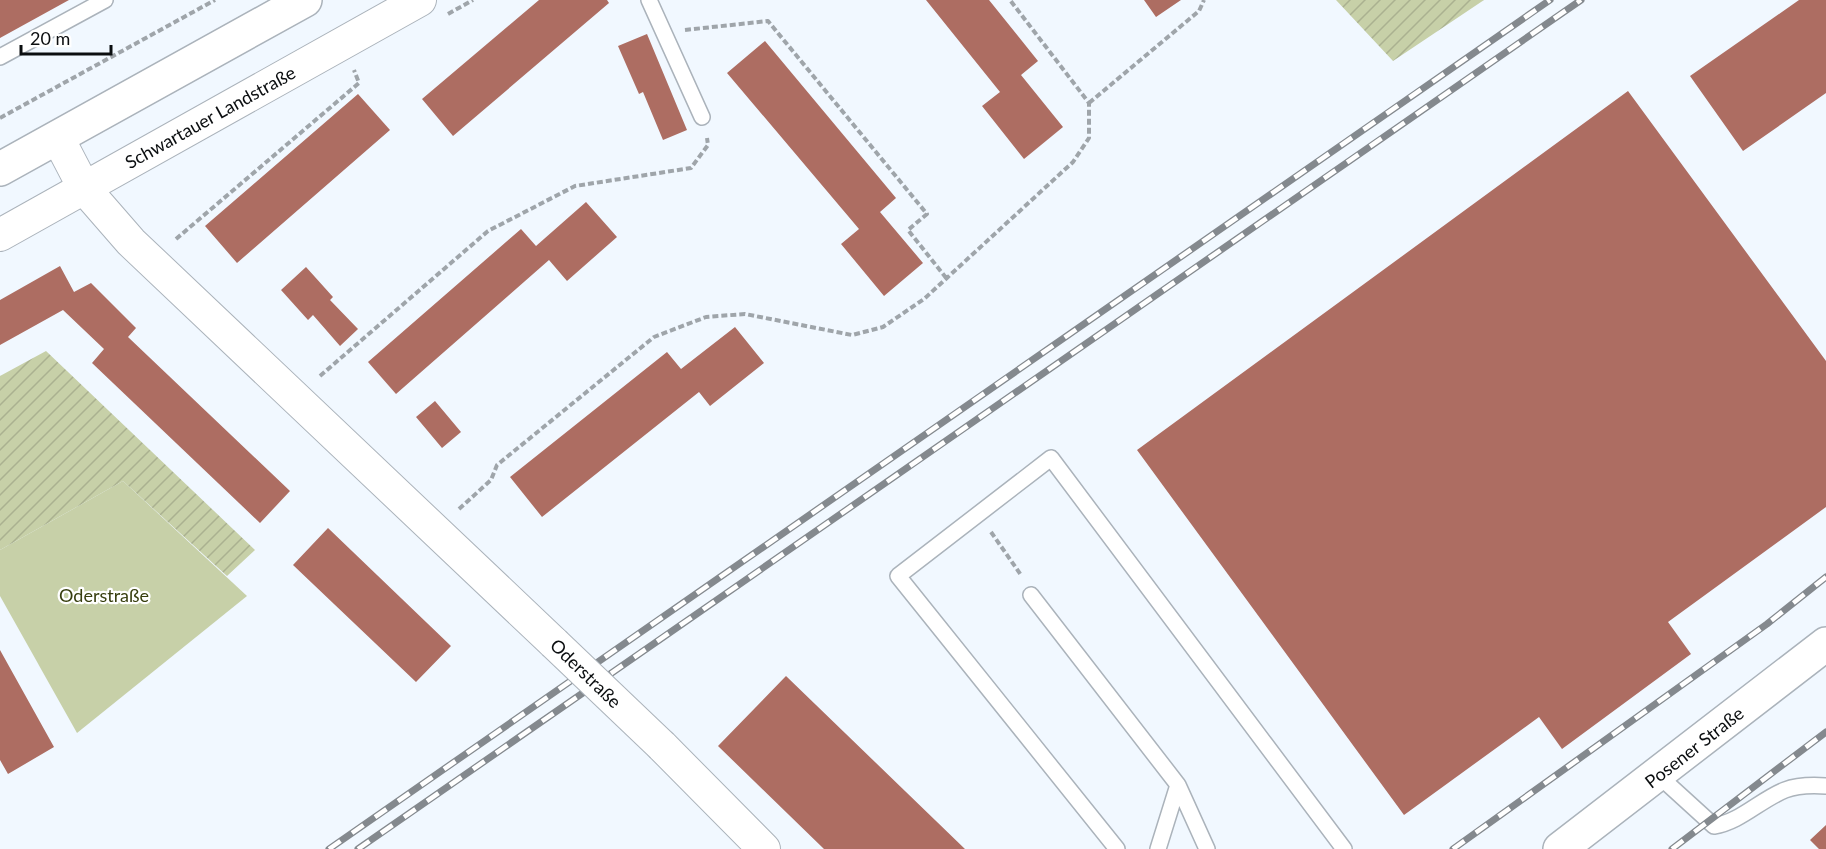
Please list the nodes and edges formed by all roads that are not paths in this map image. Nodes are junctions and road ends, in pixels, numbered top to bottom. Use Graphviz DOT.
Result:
graph roads {
  1 [pos="105,0"];
  2 [pos="305,0"];
  3 [pos="420,0"];
  4 [pos="649,0"];
  5 [pos="0,57"];
  6 [pos="702,117"];
  7 [pos="58,138"];
  8 [pos="0,169"];
  9 [pos="84,188"];
  10 [pos="0,235"];
  11 [pos="1031,595"];
  12 [pos="1826,644"];
  13 [pos="1658,775"];
  14 [pos="1178,785"];
  15 [pos="1826,786"];
  16 [pos="764,849"];
  17 [pos="1117,849"];
  18 [pos="1158,849"];
  19 [pos="1207,849"];
  20 [pos="1344,849"];
  21 [pos="1560,849"];
  1 -- 5 [label="lane"];
  2 -- 7 [label="main road"];
  3 -- 9 [label="street, Schwartauer Landstraße"];
  4 -- 6 [label="lane"];
  7 -- 8 [label="main road"];
  7 -- 9 [label="street, Oderstraße"];
  9 -- 10 [label="street, Schwartauer Landstraße"];
  9 -- 16 [label="street, Oderstraße, bridge"];
  11 -- 14 [label="lane"];
  12 -- 13 [label="main road, Posener Straße"];
  13 -- 15 [label="lane"];
  13 -- 21 [label="main road, Posener Straße"];
  14 -- 18 [label="lane"];
  14 -- 19 [label="lane"];
  17 -- 20 [label="lane"];
}
